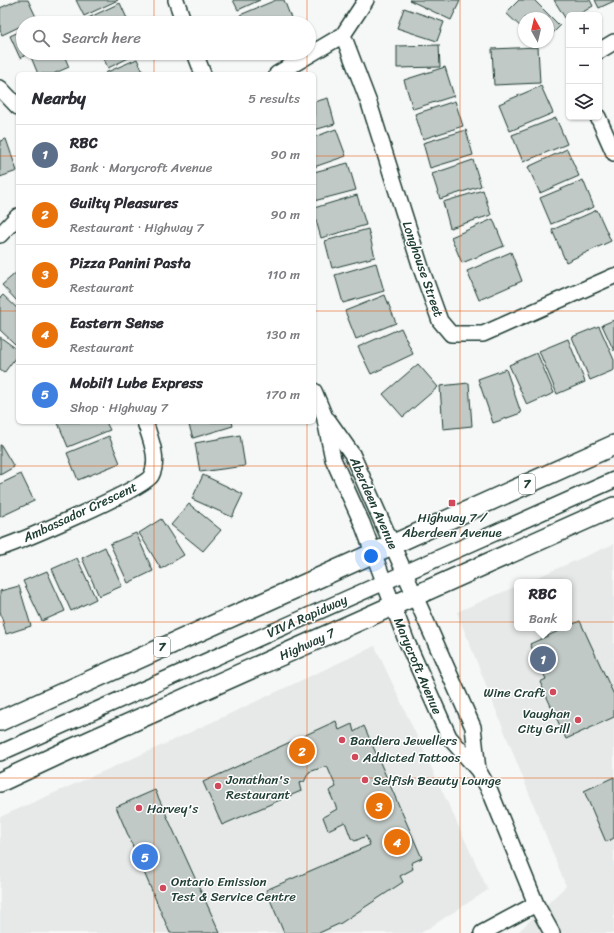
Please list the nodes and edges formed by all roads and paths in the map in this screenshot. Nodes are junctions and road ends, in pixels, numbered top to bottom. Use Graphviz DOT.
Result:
graph roads {
  1 [pos="176,0"];
  2 [pos="366,0"];
  3 [pos="182,16"];
  4 [pos="343,35"];
  5 [pos="614,42"];
  6 [pos="602,49"];
  7 [pos="316,51"];
  8 [pos="198,60"];
  9 [pos="301,60"];
  10 [pos="202,72"];
  11 [pos="280,72"];
  12 [pos="0,88"];
  13 [pos="16,105"];
  14 [pos="599,120"];
  15 [pos="614,152"];
  16 [pos="16,218"];
  17 [pos="0,235"];
  18 [pos="614,276"];
  19 [pos="316,396"];
  20 [pos="324,415"];
  21 [pos="146,424"];
  22 [pos="614,445"];
  23 [pos="614,480"];
  24 [pos="614,507"];
  25 [pos="392,544"];
  26 [pos="0,548"];
  27 [pos="373,553"];
  28 [pos="404,573"];
  29 [pos="384,582"];
  30 [pos="415,596"];
  31 [pos="393,606"];
  32 [pos="0,721"];
  33 [pos="0,753"];
  34 [pos="478,770"];
  35 [pos="0,782"];
  36 [pos="536,904"];
  37 [pos="482,933"];
  38 [pos="552,933"];
  1 -- 3 [label="street"];
  2 -- 4 [label="street"];
  4 -- 7 [label="street"];
  4 -- 18 [label="street, Longhouse Street"];
  5 -- 6 [label="street"];
  8 -- 10 [label="street"];
  9 -- 11 [label="street"];
  12 -- 13 [label="street"];
  14 -- 15 [label="street"];
  16 -- 17 [label="street"];
  19 -- 20 [label="street, Aberdeen Avenue"];
  20 -- 25 [label="street, Aberdeen Avenue"];
  20 -- 27 [label="street, Aberdeen Avenue"];
  21 -- 26 [label="street, Ambassador Crescent"];
  22 -- 25 [label="main road, 7"];
  23 -- 28 [label="street, VIVA Rapidway"];
  24 -- 30 [label="main road, Highway 7"];
  25 -- 27 [label="main road, 7"];
  25 -- 28 [label="street, Aberdeen Avenue"];
  27 -- 29 [label="street, Marycroft Avenue"];
  27 -- 32 [label="main road, 7"];
  28 -- 29 [label="street, VIVA Rapidway"];
  28 -- 30 [label="street, Aberdeen Avenue"];
  29 -- 31 [label="street, Marycroft Avenue"];
  29 -- 33 [label="street, VIVA Rapidway"];
  30 -- 31 [label="main road, Highway 7"];
  30 -- 34 [label="street, Marycroft Avenue"];
  31 -- 34 [label="street, Marycroft Avenue"];
  31 -- 35 [label="main road, Highway 7"];
  34 -- 36 [label="street, Marycroft Avenue"];
  36 -- 37 [label="street"];
  36 -- 38 [label="street, Marycroft Avenue"];
}
